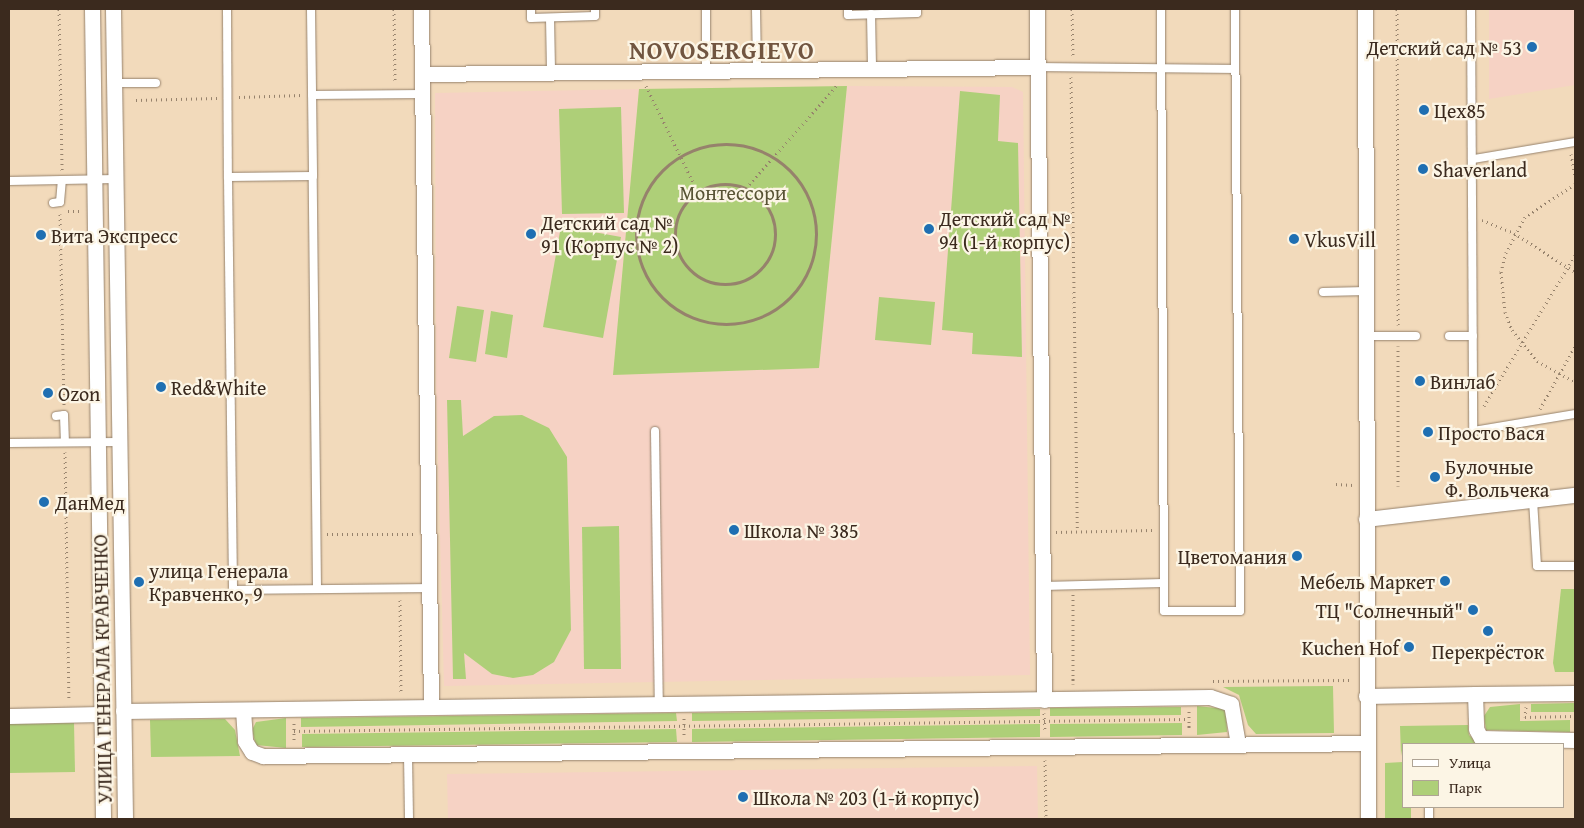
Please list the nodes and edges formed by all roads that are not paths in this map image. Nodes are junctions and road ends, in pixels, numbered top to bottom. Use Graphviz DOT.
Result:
graph roads {
  1 [pos="92,9"];
  2 [pos="114,9"];
  3 [pos="226,9"];
  4 [pos="311,9"];
  5 [pos="421,9"];
  6 [pos="530,9"];
  7 [pos="595,9"];
  8 [pos="706,9"];
  9 [pos="756,9"];
  10 [pos="848,9"];
  11 [pos="917,9"];
  12 [pos="1037,9"];
  13 [pos="1160,9"];
  14 [pos="1235,9"];
  15 [pos="1365,9"];
  16 [pos="1471,9"];
  17 [pos="871,14"];
  18 [pos="550,18"];
  19 [pos="1038,67"];
  20 [pos="872,68"];
  21 [pos="1235,68"];
  22 [pos="757,69"];
  23 [pos="1161,69"];
  24 [pos="706,70"];
  25 [pos="552,72"];
  26 [pos="422,74"];
  27 [pos="114,83"];
  28 [pos="156,83"];
  29 [pos="422,94"];
  30 [pos="312,95"];
  31 [pos="1572,143"];
  32 [pos="1474,159"];
  33 [pos="313,176"];
  34 [pos="228,177"];
  35 [pos="96,179"];
  36 [pos="115,179"];
  37 [pos="62,180"];
  38 [pos="9,181"];
  39 [pos="53,203"];
  40 [pos="1366,291"];
  41 [pos="1323,292"];
  42 [pos="1366,336"];
  43 [pos="1416,336"];
  44 [pos="1449,336"];
  45 [pos="1473,336"];
  46 [pos="1575,414"];
  47 [pos="60,416"];
  48 [pos="655,431"];
  49 [pos="64,442"];
  50 [pos="99,442"];
  51 [pos="118,442"];
  52 [pos="9,443"];
  53 [pos="1575,495"];
  54 [pos="1533,500"];
  55 [pos="1366,519"];
  56 [pos="1575,566"];
  57 [pos="1163,584"];
  58 [pos="1043,586"];
  59 [pos="430,588"];
  60 [pos="318,589"];
  61 [pos="1575,693"];
  62 [pos="1475,694"];
  63 [pos="1366,696"];
  64 [pos="1044,700"];
  65 [pos="659,704"];
  66 [pos="431,707"];
  67 [pos="243,710"];
  68 [pos="123,711"];
  69 [pos="101,714"];
  70 [pos="9,716"];
  71 [pos="1575,740"];
  72 [pos="1366,743"];
  73 [pos="1238,744"];
  74 [pos="408,755"];
  75 [pos="103,819"];
  76 [pos="125,819"];
  77 [pos="409,819"];
  78 [pos="1368,819"];
  1 -- 35 [label="street, УЛИЦА ГЕНЕРАЛА КРАВЧЕНКО"];
  2 -- 27 [label="street, УЛИЦА ГЕНЕРАЛА КРАВЧЕНКО"];
  3 -- 34 [label="lane"];
  4 -- 30 [label="lane"];
  5 -- 26 [label="street"];
  6 -- 18 [label="lane"];
  7 -- 18 [label="lane"];
  8 -- 24 [label="lane"];
  9 -- 22 [label="lane"];
  10 -- 17 [label="lane"];
  11 -- 17 [label="lane"];
  12 -- 19 [label="street"];
  13 -- 23 [label="lane"];
  14 -- 21 [label="lane"];
  15 -- 40 [label="street"];
  16 -- 32 [label="lane"];
  17 -- 20 [label="lane"];
  18 -- 25 [label="lane"];
  19 -- 20 [label="street"];
  19 -- 23 [label="lane"];
  19 -- 58 [label="street"];
  20 -- 22 [label="street"];
  21 -- 23 [label="lane"];
  21 -- 57 [label="lane"];
  22 -- 24 [label="street"];
  23 -- 57 [label="lane"];
  24 -- 25 [label="street"];
  25 -- 26 [label="street"];
  26 -- 29 [label="street"];
  27 -- 28 [label="lane"];
  27 -- 36 [label="street, УЛИЦА ГЕНЕРАЛА КРАВЧЕНКО"];
  29 -- 30 [label="lane"];
  29 -- 59 [label="street"];
  30 -- 33 [label="lane"];
  31 -- 32 [label="lane"];
  32 -- 45 [label="lane"];
  33 -- 34 [label="lane"];
  33 -- 60 [label="lane"];
  34 -- 60 [label="lane"];
  35 -- 36 [label="lane"];
  35 -- 37 [label="lane"];
  35 -- 50 [label="street, УЛИЦА ГЕНЕРАЛА КРАВЧЕНКО"];
  36 -- 51 [label="street, УЛИЦА ГЕНЕРАЛА КРАВЧЕНКО"];
  37 -- 38 [label="lane"];
  37 -- 39 [label="lane"];
  40 -- 41 [label="lane"];
  40 -- 42 [label="street"];
  42 -- 43 [label="lane"];
  42 -- 55 [label="street"];
  44 -- 45 [label="lane"];
  45 -- 46 [label="lane"];
  47 -- 49 [label="lane"];
  48 -- 65 [label="lane"];
  49 -- 50 [label="lane"];
  49 -- 52 [label="lane"];
  50 -- 51 [label="lane"];
  50 -- 69 [label="street, УЛИЦА ГЕНЕРАЛА КРАВЧЕНКО"];
  51 -- 68 [label="street, УЛИЦА ГЕНЕРАЛА КРАВЧЕНКО"];
  53 -- 54 [label="street"];
  54 -- 55 [label="street"];
  54 -- 56 [label="lane"];
  55 -- 63 [label="street"];
  57 -- 58 [label="lane"];
  58 -- 64 [label="street"];
  59 -- 60 [label="lane"];
  59 -- 66 [label="street"];
  61 -- 62 [label="street"];
  62 -- 63 [label="street"];
  62 -- 71 [label="street"];
  63 -- 72 [label="street"];
  64 -- 65 [label="street"];
  64 -- 73 [label="street"];
  65 -- 66 [label="street"];
  66 -- 67 [label="street"];
  67 -- 68 [label="street"];
  67 -- 74 [label="street"];
  68 -- 76 [label="street, УЛИЦА ГЕНЕРАЛА КРАВЧЕНКО"];
  69 -- 70 [label="street"];
  69 -- 75 [label="street, УЛИЦА ГЕНЕРАЛА КРАВЧЕНКО"];
  72 -- 73 [label="street"];
  72 -- 78 [label="street"];
  73 -- 74 [label="street"];
  74 -- 77 [label="lane"];
}
